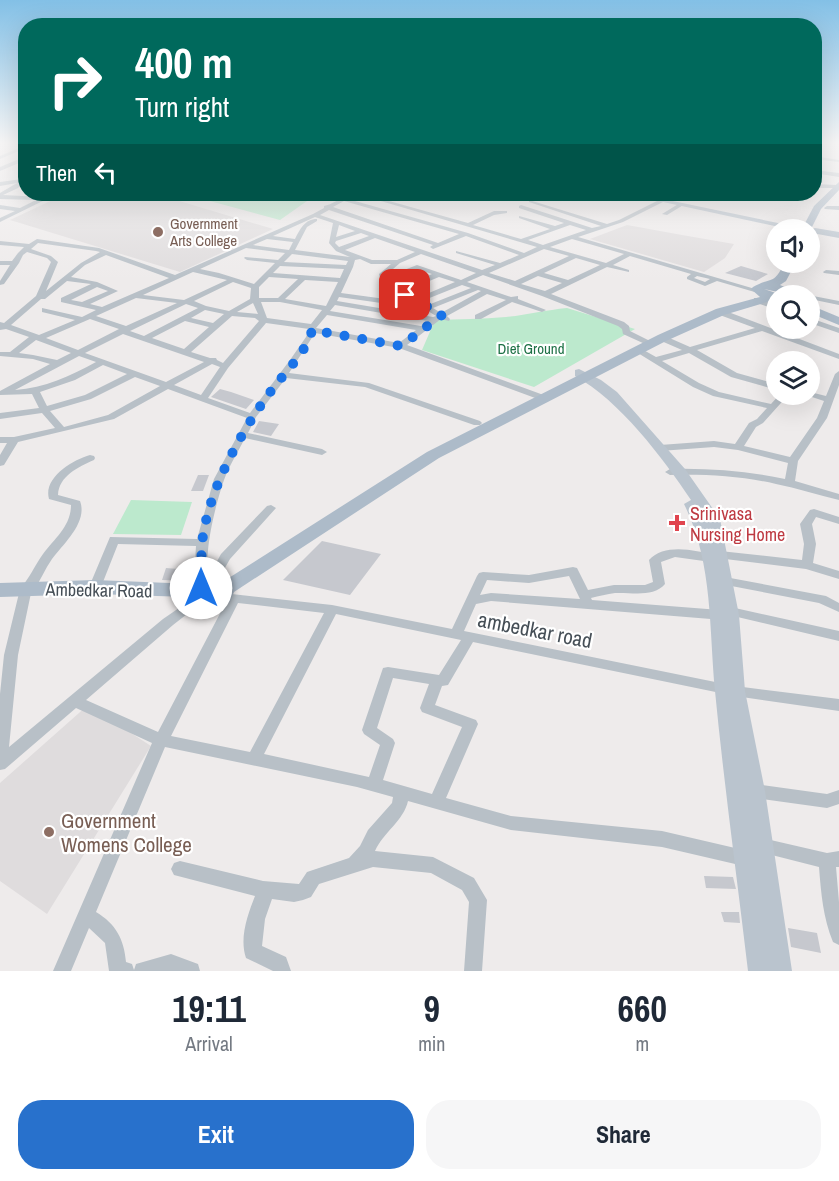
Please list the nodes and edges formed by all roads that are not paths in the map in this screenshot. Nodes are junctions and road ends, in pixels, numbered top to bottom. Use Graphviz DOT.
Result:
graph roads {
  1 [pos="838,190"];
  2 [pos="0,196"];
  3 [pos="17,197"];
  4 [pos="39,201"];
  5 [pos="337,201"];
  6 [pos="347,201"];
  7 [pos="385,201"];
  8 [pos="531,201"];
  9 [pos="661,201"];
  10 [pos="668,201"];
  11 [pos="682,204"];
  12 [pos="0,207"];
  13 [pos="326,207"];
  14 [pos="520,207"];
  15 [pos="834,208"];
  16 [pos="21,210"];
  17 [pos="505,212"];
  18 [pos="427,213"];
  19 [pos="388,214"];
  20 [pos="665,214"];
  21 [pos="318,216"];
  22 [pos="521,217"];
  23 [pos="408,219"];
  24 [pos="584,219"];
  25 [pos="814,219"];
  26 [pos="819,219"];
  27 [pos="0,220"];
  28 [pos="766,220"];
  29 [pos="368,221"];
  30 [pos="336,222"];
  31 [pos="571,223"];
  32 [pos="470,225"];
  33 [pos="606,225"];
  34 [pos="385,227"];
  35 [pos="483,228"];
  36 [pos="554,228"];
  37 [pos="591,230"];
  38 [pos="820,232"];
  39 [pos="369,234"];
  40 [pos="465,234"];
  41 [pos="839,235"];
  42 [pos="264,236"];
  43 [pos="413,236"];
  44 [pos="570,237"];
  45 [pos="332,240"];
  46 [pos="524,240"];
  47 [pos="298,241"];
  48 [pos="483,241"];
  49 [pos="393,243"];
  50 [pos="1,244"];
  51 [pos="439,245"];
  52 [pos="475,245"];
  53 [pos="242,246"];
  54 [pos="543,247"];
  55 [pos="27,248"];
  56 [pos="467,248"];
  57 [pos="341,250"];
  58 [pos="291,251"];
  59 [pos="106,252"];
  60 [pos="422,252"];
  61 [pos="459,252"];
  62 [pos="630,254"];
  63 [pos="525,255"];
  64 [pos="321,256"];
  65 [pos="575,256"];
  66 [pos="246,258"];
  67 [pos="442,258"];
  68 [pos="353,261"];
  69 [pos="398,262"];
  70 [pos="16,263"];
  71 [pos="279,263"];
  72 [pos="0,264"];
  73 [pos="314,265"];
  74 [pos="501,265"];
  75 [pos="606,266"];
  76 [pos="417,267"];
  77 [pos="194,270"];
  78 [pos="627,271"];
  79 [pos="826,272"];
  80 [pos="482,273"];
  81 [pos="537,273"];
  82 [pos="839,273"];
  83 [pos="439,274"];
  84 [pos="268,275"];
  85 [pos="64,278"];
  86 [pos="177,278"];
  87 [pos="302,279"];
  88 [pos="232,280"];
  89 [pos="341,280"];
  90 [pos="383,281"];
  91 [pos="461,282"];
  92 [pos="1,283"];
  93 [pos="569,283"];
  94 [pos="515,284"];
  95 [pos="95,285"];
  96 [pos="255,287"];
  97 [pos="477,288"];
  98 [pos="532,290"];
  99 [pos="400,291"];
  100 [pos="487,291"];
  101 [pos="766,293"];
  102 [pos="545,294"];
  103 [pos="136,296"];
  104 [pos="334,298"];
  105 [pos="766,298"];
  106 [pos="766,298"];
  107 [pos="820,299"];
  108 [pos="256,300"];
  109 [pos="280,300"];
  110 [pos="419,300"];
  111 [pos="512,300"];
  112 [pos="182,302"];
  113 [pos="839,303"];
  114 [pos="32,305"];
  115 [pos="83,305"];
  116 [pos="820,307"];
  117 [pos="204,308"];
  118 [pos="426,308"];
  119 [pos="45,310"];
  120 [pos="104,310"];
  121 [pos="325,310"];
  122 [pos="542,310"];
  123 [pos="720,312"];
  124 [pos="229,313"];
  125 [pos="820,313"];
  126 [pos="839,315"];
  127 [pos="478,316"];
  128 [pos="86,318"];
  129 [pos="183,318"];
  130 [pos="441,318"];
  131 [pos="264,321"];
  132 [pos="839,321"];
  133 [pos="820,324"];
  134 [pos="215,326"];
  135 [pos="2,327"];
  136 [pos="312,328"];
  137 [pos="763,328"];
  138 [pos="124,330"];
  139 [pos="422,330"];
  140 [pos="839,331"];
  141 [pos="38,337"];
  142 [pos="146,338"];
  143 [pos="662,338"];
  144 [pos="401,346"];
  145 [pos="641,346"];
  146 [pos="690,350"];
  147 [pos="78,352"];
  148 [pos="185,352"];
  149 [pos="0,354"];
  150 [pos="12,355"];
  151 [pos="839,357"];
  152 [pos="213,360"];
  153 [pos="656,360"];
  154 [pos="104,362"];
  155 [pos="57,363"];
  156 [pos="225,366"];
  157 [pos="135,373"];
  158 [pos="283,375"];
  159 [pos="579,377"];
  160 [pos="838,379"];
  161 [pos="168,384"];
  162 [pos="766,384"];
  163 [pos="35,391"];
  164 [pos="2,393"];
  165 [pos="540,397"];
  166 [pos="820,397"];
  167 [pos="203,398"];
  168 [pos="828,399"];
  169 [pos="776,405"];
  170 [pos="774,408"];
  171 [pos="44,410"];
  172 [pos="0,416"];
  173 [pos="252,417"];
  174 [pos="477,423"];
  175 [pos="62,430"];
  176 [pos="243,435"];
  177 [pos="0,440"];
  178 [pos="14,440"];
  179 [pos="738,447"];
  180 [pos="660,448"];
  181 [pos="322,452"];
  182 [pos="90,458"];
  183 [pos="793,460"];
  184 [pos="0,463"];
  185 [pos="675,472"];
  186 [pos="789,484"];
  187 [pos="839,497"];
  188 [pos="271,508"];
  189 [pos="839,521"];
  190 [pos="202,543"];
  191 [pos="716,556"];
  192 [pos="807,565"];
  193 [pos="839,575"];
  194 [pos="725,581"];
  195 [pos="95,587"];
  196 [pos="27,589"];
  197 [pos="0,590"];
  198 [pos="214,591"];
  199 [pos="585,599"];
  200 [pos="471,600"];
  201 [pos="839,608"];
  202 [pos="332,609"];
  203 [pos="723,612"];
  204 [pos="839,636"];
  205 [pos="463,637"];
  206 [pos="437,680"];
  207 [pos="730,690"];
  208 [pos="75,701"];
  209 [pos="839,705"];
  210 [pos="161,740"];
  211 [pos="254,760"];
  212 [pos="0,764"];
  213 [pos="374,784"];
  214 [pos="754,791"];
  215 [pos="402,792"];
  216 [pos="839,796"];
  217 [pos="436,802"];
  218 [pos="758,855"];
  219 [pos="833,860"];
  220 [pos="354,864"];
  221 [pos="180,869"];
  222 [pos="267,889"];
  223 [pos="87,917"];
  224 [pos="839,936"];
  225 [pos="62,971"];
  226 [pos="125,971"];
  227 [pos="143,971"];
  228 [pos="191,971"];
  229 [pos="282,971"];
  230 [pos="473,971"];
  231 [pos="760,971"];
  232 [pos="779,971"];
  1 -- 15 [label="main road"];
  1 -- 25 [label="main road"];
  2 -- 3 [label="street"];
  4 -- 16 [label="street"];
  5 -- 13 [label="street"];
  6 -- 19 [label="street"];
  7 -- 18 [label="street"];
  8 -- 24 [label="street"];
  9 -- 33 [label="street"];
  10 -- 11 [label="main road"];
  11 -- 20 [label="street"];
  11 -- 28 [label="main road"];
  12 -- 16 [label="street"];
  13 -- 21 [label="street"];
  13 -- 29 [label="street"];
  14 -- 31 [label="street"];
  15 -- 26 [label="main road"];
  16 -- 27 [label="street"];
  17 -- 32 [label="street"];
  18 -- 23 [label="street"];
  18 -- 32 [label="street"];
  19 -- 23 [label="street"];
  19 -- 29 [label="street"];
  21 -- 30 [label="street"];
  21 -- 42 [label="street"];
  21 -- 47 [label="street"];
  22 -- 36 [label="street"];
  23 -- 34 [label="street"];
  23 -- 40 [label="street"];
  24 -- 31 [label="street"];
  24 -- 33 [label="street"];
  29 -- 34 [label="street"];
  30 -- 39 [label="street"];
  30 -- 45 [label="street"];
  31 -- 36 [label="street"];
  31 -- 37 [label="street"];
  32 -- 35 [label="street"];
  33 -- 37 [label="street"];
  34 -- 39 [label="street"];
  34 -- 43 [label="street"];
  35 -- 40 [label="street"];
  35 -- 46 [label="street"];
  36 -- 46 [label="street"];
  37 -- 44 [label="street"];
  38 -- 41 [label="main road"];
  39 -- 45 [label="street"];
  39 -- 49 [label="street"];
  39 -- 57 [label="street"];
  40 -- 48 [label="street"];
  40 -- 51 [label="street"];
  42 -- 47 [label="street"];
  42 -- 53 [label="street"];
  43 -- 49 [label="street"];
  43 -- 51 [label="street"];
  44 -- 54 [label="street"];
  44 -- 62 [label="street"];
  45 -- 57 [label="street"];
  46 -- 54 [label="street"];
  47 -- 58 [label="street"];
  48 -- 52 [label="street"];
  48 -- 63 [label="street"];
  49 -- 60 [label="street"];
  50 -- 55 [label="street"];
  51 -- 60 [label="street"];
  53 -- 58 [label="street"];
  53 -- 77 [label="street"];
  54 -- 63 [label="street"];
  54 -- 65 [label="street"];
  55 -- 59 [label="street"];
  55 -- 70 [label="street"];
  55 -- 114 [label="street"];
  56 -- 61 [label="street"];
  57 -- 58 [label="street"];
  57 -- 68 [label="street"];
  58 -- 64 [label="street"];
  58 -- 71 [label="street"];
  59 -- 85 [label="street"];
  59 -- 86 [label="street"];
  60 -- 67 [label="street"];
  60 -- 69 [label="street"];
  61 -- 67 [label="street"];
  61 -- 74 [label="street"];
  62 -- 75 [label="street"];
  62 -- 101 [label="street"];
  63 -- 74 [label="street"];
  64 -- 68 [label="street"];
  64 -- 73 [label="street"];
  65 -- 75 [label="street"];
  65 -- 81 [label="street"];
  66 -- 71 [label="street"];
  67 -- 76 [label="street"];
  67 -- 80 [label="street"];
  68 -- 69 [label="street"];
  68 -- 73 [label="street"];
  68 -- 89 [label="street"];
  69 -- 76 [label="street"];
  69 -- 90 [label="street"];
  70 -- 72 [label="street"];
  70 -- 92 [label="street"];
  71 -- 73 [label="street"];
  71 -- 84 [label="street"];
  74 -- 80 [label="street"];
  75 -- 78 [label="street"];
  75 -- 93 [label="street"];
  76 -- 83 [label="street"];
  76 -- 90 [label="street"];
  77 -- 86 [label="street"];
  77 -- 88 [label="street"];
  79 -- 82 [label="street"];
  80 -- 91 [label="street"];
  80 -- 94 [label="street"];
  81 -- 93 [label="street"];
  81 -- 94 [label="street"];
  83 -- 91 [label="street"];
  83 -- 99 [label="street"];
  84 -- 87 [label="street"];
  84 -- 96 [label="street"];
  85 -- 95 [label="street"];
  85 -- 114 [label="street"];
  86 -- 103 [label="street"];
  87 -- 89 [label="street"];
  87 -- 109 [label="street"];
  88 -- 96 [label="street"];
  88 -- 112 [label="street"];
  89 -- 104 [label="street"];
  90 -- 99 [label="street"];
  91 -- 97 [label="street"];
  91 -- 110 [label="street"];
  93 -- 102 [label="street"];
  94 -- 98 [label="street"];
  95 -- 115 [label="street"];
  95 -- 115 [label="street"];
  96 -- 108 [label="street"];
  96 -- 124 [label="street"];
  97 -- 100 [label="street"];
  97 -- 118 [label="street"];
  98 -- 102 [label="street"];
  98 -- 111 [label="street"];
  99 -- 110 [label="street"];
  100 -- 111 [label="street"];
  100 -- 130 [label="street"];
  102 -- 145 [label="street"];
  103 -- 112 [label="street"];
  103 -- 120 [label="street"];
  104 -- 121 [label="street"];
  104 -- 130 [label="street"];
  105 -- 123 [label="main road"];
  106 -- 145 [label="main road"];
  107 -- 113 [label="street"];
  108 -- 109 [label="street"];
  108 -- 131 [label="street"];
  109 -- 121 [label="street"];
  110 -- 118 [label="street"];
  111 -- 122 [label="street"];
  111 -- 127 [label="street"];
  112 -- 117 [label="street"];
  112 -- 138 [label="street"];
  114 -- 135 [label="street"];
  115 -- 120 [label="street"];
  116 -- 126 [label="main road"];
  117 -- 124 [label="street"];
  117 -- 129 [label="street"];
  118 -- 130 [label="street"];
  119 -- 128 [label="street"];
  120 -- 128 [label="street"];
  121 -- 136 [label="street"];
  121 -- 139 [label="street"];
  123 -- 137 [label="street"];
  123 -- 143 [label="main road"];
  124 -- 131 [label="street"];
  124 -- 134 [label="street"];
  125 -- 132 [label="main road"];
  128 -- 138 [label="street"];
  128 -- 141 [label="street"];
  129 -- 134 [label="street"];
  129 -- 142 [label="street"];
  130 -- 139 [label="street"];
  131 -- 136 [label="street"];
  131 -- 156 [label="street"];
  133 -- 140 [label="street"];
  134 -- 148 [label="street"];
  135 -- 141 [label="street"];
  136 -- 144 [label="street"];
  136 -- 158 [label="street"];
  137 -- 146 [label="street"];
  137 -- 151 [label="street"];
  138 -- 142 [label="street"];
  138 -- 147 [label="street"];
  139 -- 144 [label="street"];
  141 -- 147 [label="street"];
  141 -- 150 [label="street"];
  142 -- 148 [label="street"];
  143 -- 145 [label="main road"];
  143 -- 146 [label="street"];
  144 -- 165 [label="street"];
  145 -- 153 [label="street"];
  145 -- 159 [label="main road"];
  146 -- 153 [label="street"];
  146 -- 162 [label="street"];
  147 -- 154 [label="street"];
  147 -- 155 [label="street"];
  148 -- 152 [label="street"];
  149 -- 150 [label="street"];
  150 -- 155 [label="street"];
  152 -- 156 [label="street"];
  152 -- 161 [label="street"];
  153 -- 170 [label="street"];
  154 -- 157 [label="street"];
  154 -- 163 [label="street"];
  155 -- 164 [label="street"];
  156 -- 167 [label="street"];
  157 -- 161 [label="street"];
  157 -- 171 [label="street"];
  158 -- 173 [label="street"];
  158 -- 174 [label="street"];
  159 -- 165 [label="main road"];
  159 -- 180 [label="main road"];
  159 -- 185 [label="main road"];
  160 -- 168 [label="street"];
  161 -- 167 [label="street"];
  161 -- 175 [label="street"];
  163 -- 164 [label="street"];
  163 -- 171 [label="street"];
  165 -- 174 [label="main road"];
  165 -- 198 [label="main road"];
  166 -- 168 [label="street"];
  167 -- 173 [label="street"];
  168 -- 183 [label="street"];
  169 -- 170 [label="street"];
  170 -- 179 [label="street"];
  171 -- 172 [label="street"];
  171 -- 175 [label="street"];
  173 -- 176 [label="street"];
  174 -- 198 [label="main road"];
  175 -- 178 [label="street"];
  176 -- 181 [label="street"];
  176 -- 190 [label="street"];
  177 -- 178 [label="street"];
  178 -- 184 [label="street"];
  179 -- 180 [label="street"];
  179 -- 183 [label="street"];
  180 -- 185 [label="main road"];
  182 -- 196 [label="street"];
  183 -- 186 [label="street"];
  185 -- 186 [label="street"];
  185 -- 191 [label="main road"];
  186 -- 187 [label="street"];
  188 -- 198 [label="street"];
  189 -- 192 [label="street"];
  190 -- 195 [label="street"];
  190 -- 198 [label="street"];
  191 -- 192 [label="street"];
  191 -- 194 [label="main road"];
  191 -- 199 [label="street"];
  191 -- 203 [label="main road"];
  192 -- 193 [label="street"];
  194 -- 201 [label="street"];
  194 -- 203 [label="main road"];
  195 -- 196 [label="main road, Ambedkar Road"];
  195 -- 198 [label="main road, Ambedkar Road"];
  196 -- 197 [label="main road, Ambedkar Road"];
  196 -- 212 [label="street"];
  198 -- 202 [label="street, ambedkar road"];
  198 -- 208 [label="street"];
  198 -- 210 [label="street"];
  199 -- 200 [label="street"];
  199 -- 200 [label="street"];
  199 -- 203 [label="street"];
  200 -- 205 [label="street"];
  202 -- 205 [label="street, ambedkar road"];
  202 -- 211 [label="street"];
  203 -- 204 [label="street"];
  203 -- 207 [label="main road"];
  205 -- 206 [label="street"];
  205 -- 207 [label="street, ambedkar road"];
  206 -- 213 [label="street"];
  206 -- 217 [label="street"];
  207 -- 209 [label="street, ambedkar road"];
  207 -- 214 [label="main road"];
  207 -- 218 [label="main road"];
  208 -- 210 [label="street"];
  208 -- 212 [label="street"];
  210 -- 211 [label="street"];
  210 -- 223 [label="street"];
  211 -- 213 [label="street"];
  213 -- 215 [label="street"];
  214 -- 216 [label="street"];
  214 -- 218 [label="main road"];
  215 -- 217 [label="street"];
  215 -- 220 [label="street"];
  217 -- 218 [label="street"];
  218 -- 219 [label="street"];
  218 -- 231 [label="main road"];
  218 -- 232 [label="main road"];
  219 -- 224 [label="street"];
  220 -- 222 [label="street"];
  220 -- 230 [label="street"];
  221 -- 222 [label="street"];
  222 -- 229 [label="street"];
  223 -- 225 [label="street"];
  223 -- 226 [label="street"];
  227 -- 228 [label="street"];
}
